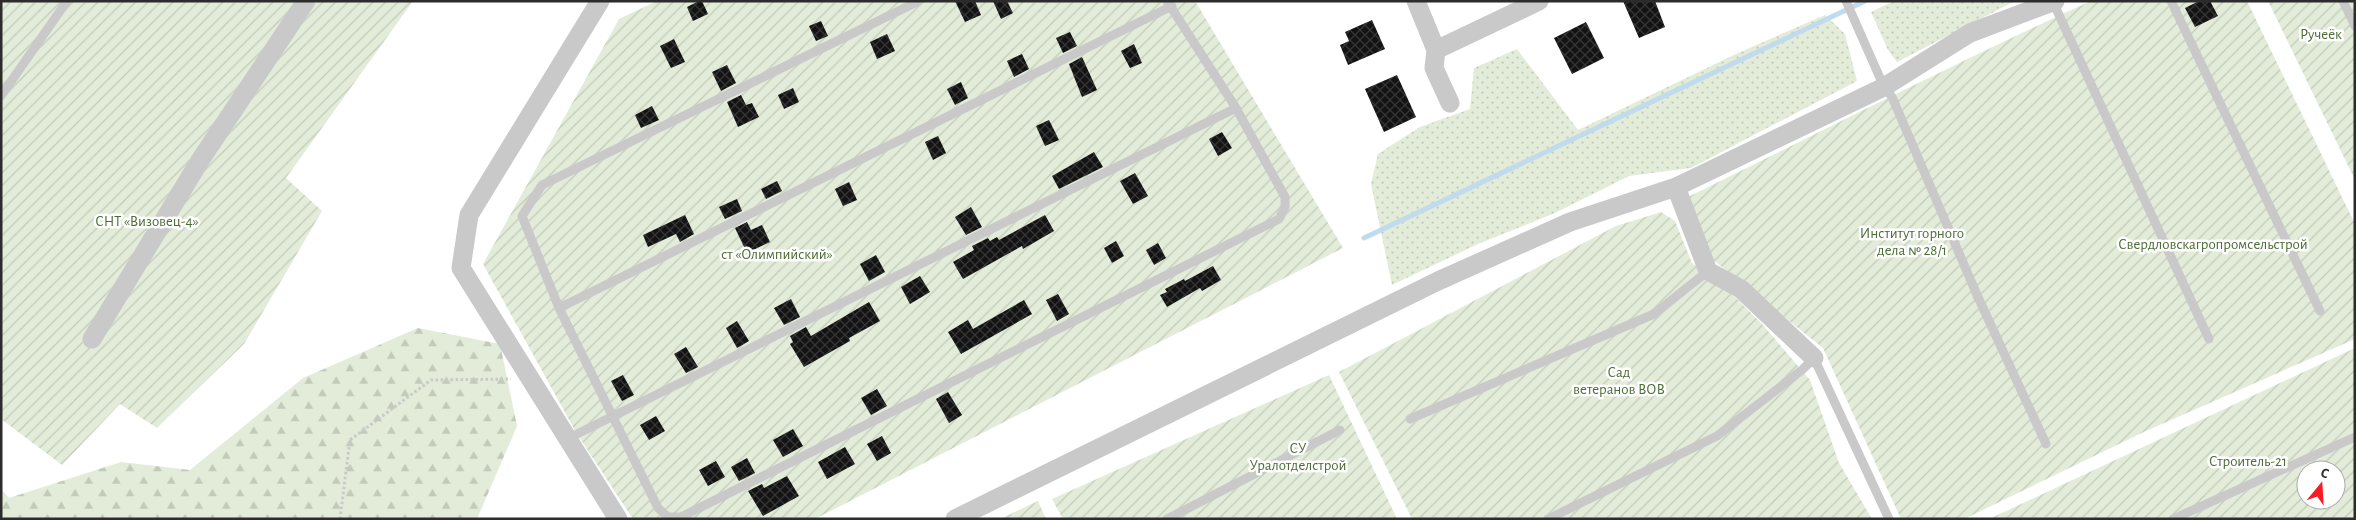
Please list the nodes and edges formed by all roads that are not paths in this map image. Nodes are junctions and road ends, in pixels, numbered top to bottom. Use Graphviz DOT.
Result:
graph roads {
  1 [pos="67,1"];
  2 [pos="306,1"];
  3 [pos="600,1"];
  4 [pos="920,1"];
  5 [pos="1416,1"];
  6 [pos="1539,1"];
  7 [pos="1846,1"];
  8 [pos="2171,1"];
  9 [pos="2343,1"];
  10 [pos="2054,2"];
  11 [pos="1169,4"];
  12 [pos="2355,26"];
  13 [pos="1436,50"];
  14 [pos="1884,87"];
  15 [pos="1,96"];
  16 [pos="1450,102"];
  17 [pos="1236,108"];
  18 [pos="1676,187"];
  19 [pos="1708,271"];
  20 [pos="559,308"];
  21 [pos="2320,312"];
  22 [pos="92,339"];
  23 [pos="2209,339"];
  24 [pos="1814,358"];
  25 [pos="614,416"];
  26 [pos="1410,419"];
  27 [pos="1340,430"];
  28 [pos="571,434"];
  29 [pos="2355,437"];
  30 [pos="2046,444"];
  31 [pos="618,519"];
  32 [pos="955,519"];
  33 [pos="1167,519"];
  34 [pos="1548,519"];
  35 [pos="1889,519"];
  36 [pos="2173,519"];
  1 -- 15 [label="lane"];
  2 -- 22 [label="street"];
  3 -- 28 [label="street"];
  4 -- 20 [label="lane"];
  5 -- 13 [label="street"];
  6 -- 13 [label="street"];
  7 -- 14 [label="lane"];
  8 -- 21 [label="lane"];
  9 -- 12 [label="lane"];
  10 -- 14 [label="street"];
  10 -- 23 [label="lane"];
  11 -- 17 [label="lane"];
  11 -- 20 [label="lane"];
  13 -- 16 [label="street"];
  14 -- 18 [label="street"];
  14 -- 30 [label="lane"];
  17 -- 25 [label="lane"];
  17 -- 25 [label="lane"];
  18 -- 19 [label="street"];
  18 -- 32 [label="street"];
  19 -- 24 [label="street"];
  19 -- 26 [label="lane"];
  20 -- 25 [label="lane"];
  24 -- 34 [label="lane"];
  24 -- 35 [label="lane"];
  25 -- 28 [label="lane"];
  27 -- 33 [label="lane"];
  28 -- 31 [label="street"];
  29 -- 36 [label="lane"];
}
